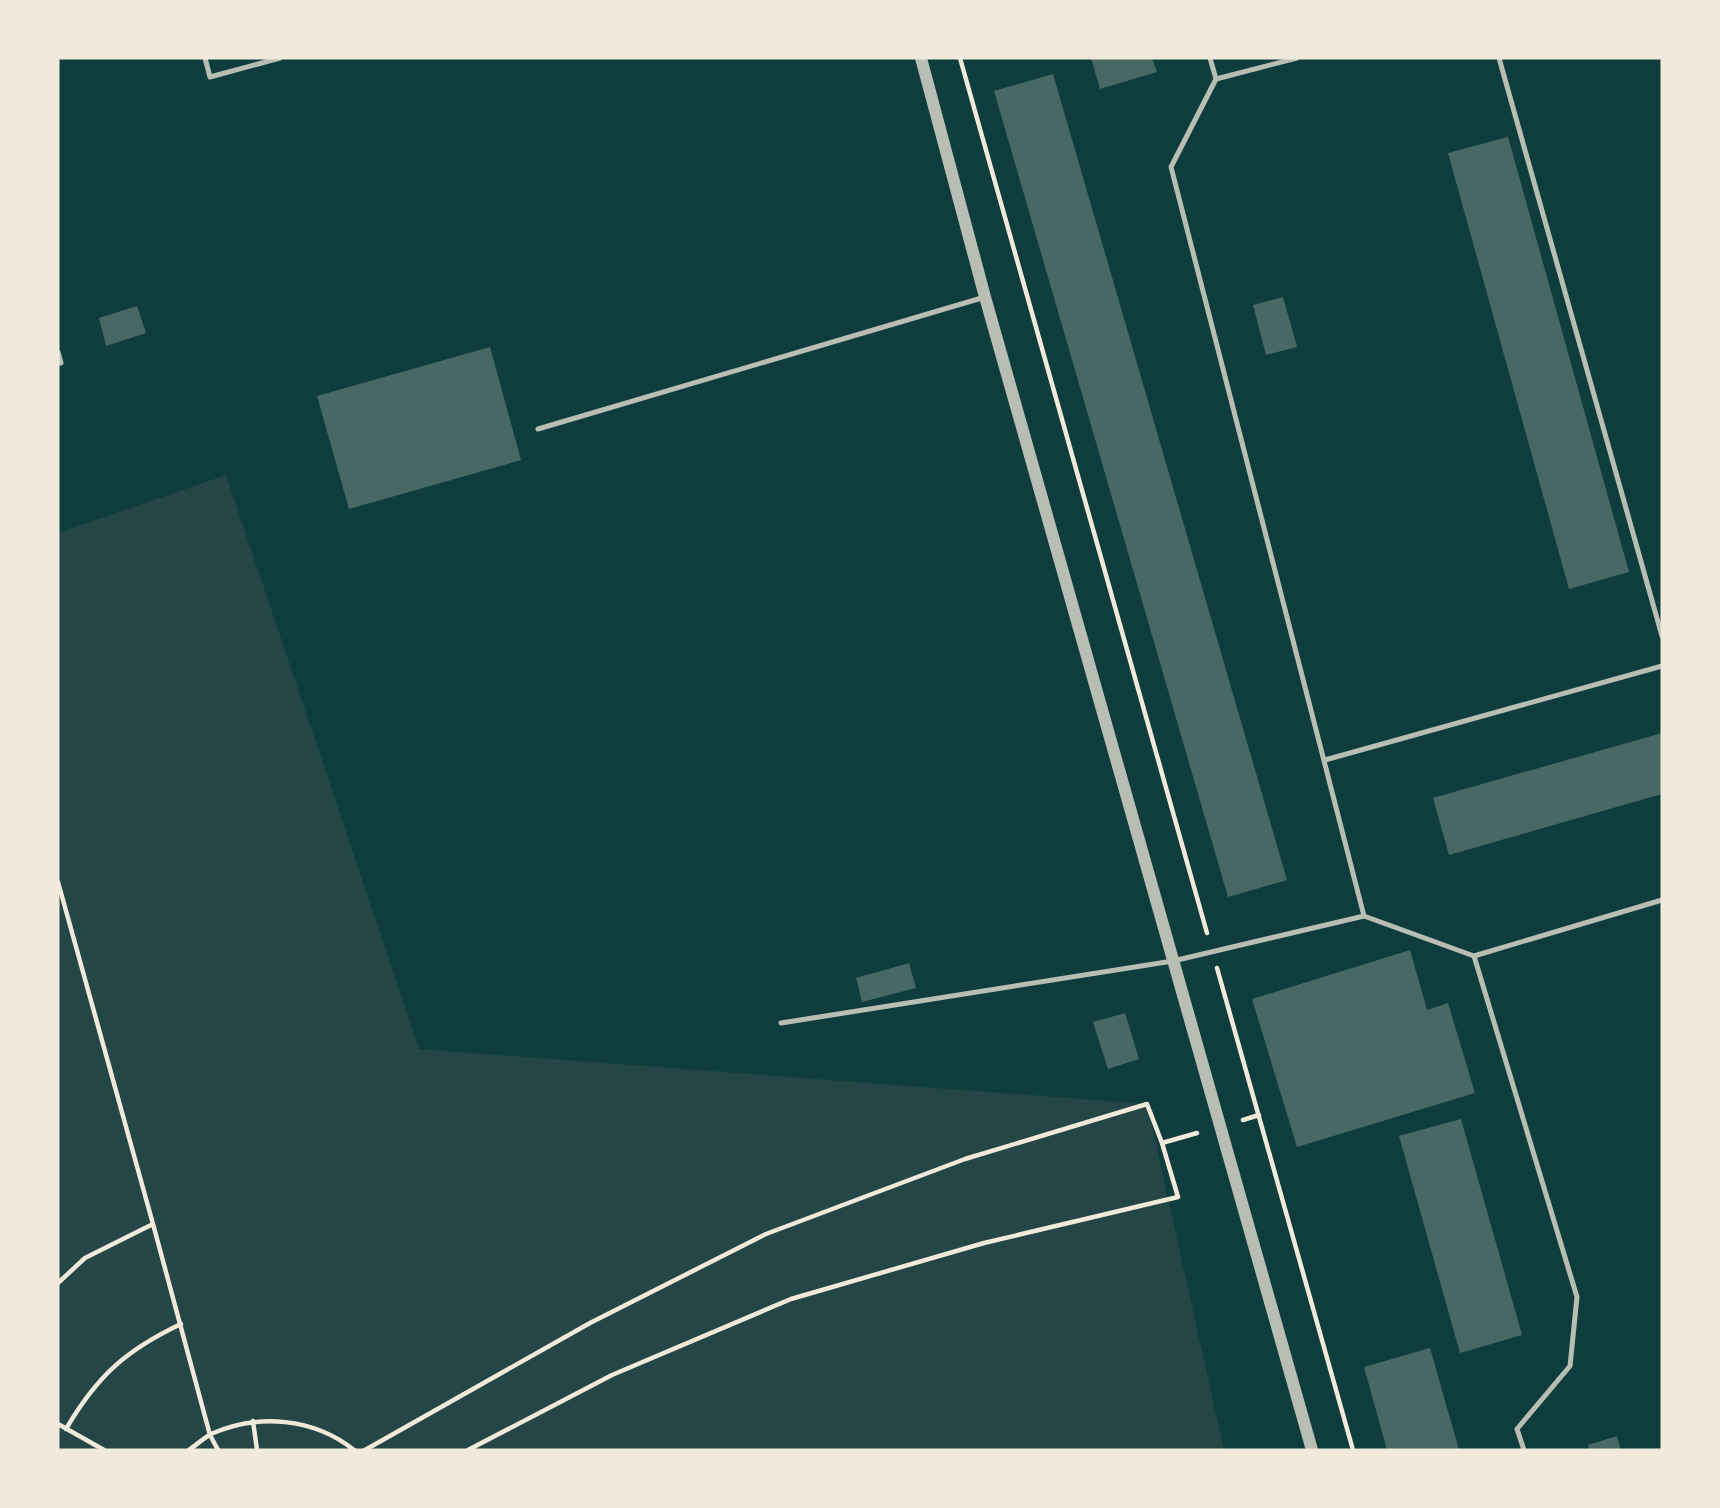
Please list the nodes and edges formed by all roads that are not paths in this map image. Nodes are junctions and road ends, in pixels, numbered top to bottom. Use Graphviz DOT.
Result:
graph roads {
  1 [pos="205,58"];
  2 [pos="280,58"];
  3 [pos="921,58"];
  4 [pos="1210,58"];
  5 [pos="1297,58"];
  6 [pos="1499,58"];
  7 [pos="1216,79"];
  8 [pos="985,297"];
  9 [pos="58,352"];
  10 [pos="58,363"];
  11 [pos="538,429"];
  12 [pos="1662,636"];
  13 [pos="1662,666"];
  14 [pos="1325,760"];
  15 [pos="1662,900"];
  16 [pos="1364,916"];
  17 [pos="1474,956"];
  18 [pos="1172,961"];
  19 [pos="782,1023"];
  20 [pos="1312,1450"];
  21 [pos="1524,1450"];
  1 -- 2 [label="lane"];
  3 -- 8 [label="street"];
  4 -- 7 [label="lane"];
  5 -- 7 [label="lane"];
  6 -- 12 [label="lane"];
  7 -- 14 [label="lane"];
  8 -- 11 [label="lane"];
  8 -- 18 [label="street"];
  9 -- 10 [label="lane"];
  13 -- 14 [label="lane"];
  14 -- 16 [label="lane"];
  15 -- 17 [label="lane"];
  16 -- 17 [label="lane"];
  16 -- 18 [label="lane"];
  17 -- 21 [label="lane"];
  18 -- 19 [label="lane"];
  18 -- 20 [label="street"];
}
